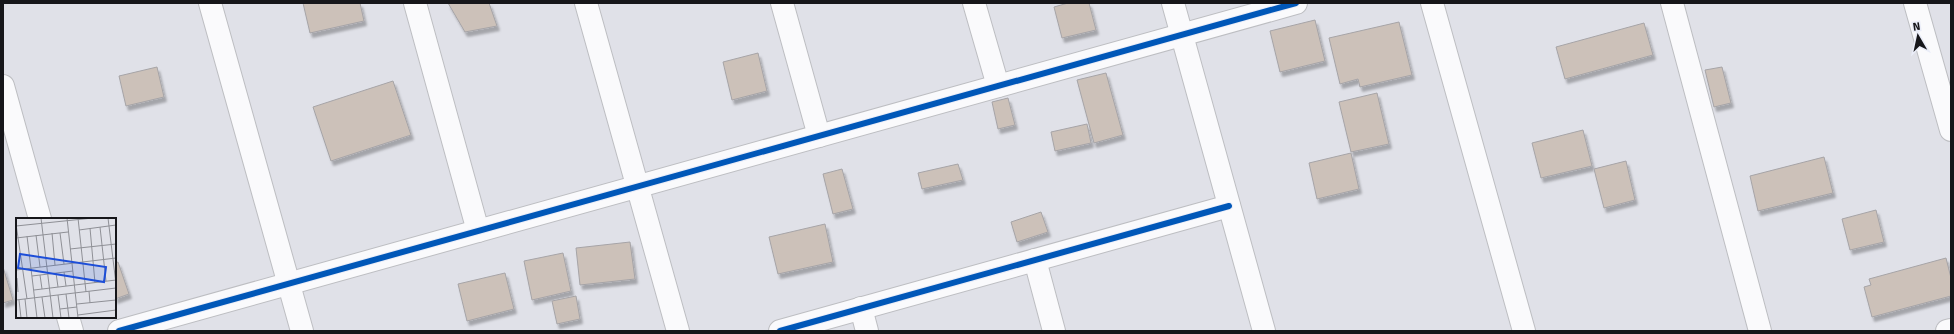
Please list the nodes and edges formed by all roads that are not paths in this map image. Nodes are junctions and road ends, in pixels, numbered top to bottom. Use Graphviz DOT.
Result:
graph roads {
  1 [pos="210,3"];
  2 [pos="415,3"];
  3 [pos="586,3"];
  4 [pos="782,3"];
  5 [pos="974,3"];
  6 [pos="1173,3"];
  7 [pos="1296,3"];
  8 [pos="1432,3"];
  9 [pos="1672,3"];
  10 [pos="1915,3"];
  11 [pos="1182,35"];
  12 [pos="3,86"];
  13 [pos="998,86"];
  14 [pos="1951,130"];
  15 [pos="819,136"];
  16 [pos="638,187"];
  17 [pos="1229,206"];
  18 [pos="40,218"];
  19 [pos="478,231"];
  20 [pos="1035,260"];
  21 [pos="289,284"];
  22 [pos="861,308"];
  23 [pos="68,318"];
  24 [pos="1951,330"];
  25 [pos="72,331"];
  26 [pos="119,331"];
  27 [pos="302,331"];
  28 [pos="678,331"];
  29 [pos="780,331"];
  30 [pos="867,331"];
  31 [pos="1054,331"];
  32 [pos="1264,331"];
  33 [pos="1524,331"];
  34 [pos="1760,331"];
  35 [pos="1947,331"];
  1 -- 21 [label="street"];
  2 -- 19 [label="street"];
  3 -- 16 [label="street"];
  4 -- 15 [label="street"];
  5 -- 13 [label="street"];
  6 -- 11 [label="street"];
  7 -- 11 [label="street"];
  8 -- 33 [label="street"];
  9 -- 34 [label="street"];
  10 -- 14 [label="street"];
  11 -- 13 [label="street"];
  11 -- 17 [label="street"];
  12 -- 18 [label="street"];
  13 -- 15 [label="street"];
  15 -- 16 [label="street"];
  16 -- 19 [label="street"];
  16 -- 28 [label="street"];
  17 -- 20 [label="street"];
  17 -- 32 [label="street"];
  19 -- 21 [label="street"];
  20 -- 22 [label="street"];
  20 -- 31 [label="street"];
  21 -- 26 [label="street"];
  21 -- 27 [label="street"];
  22 -- 29 [label="street"];
  22 -- 30 [label="street"];
  23 -- 25 [label="street"];
  24 -- 35 [label="street"];
}
